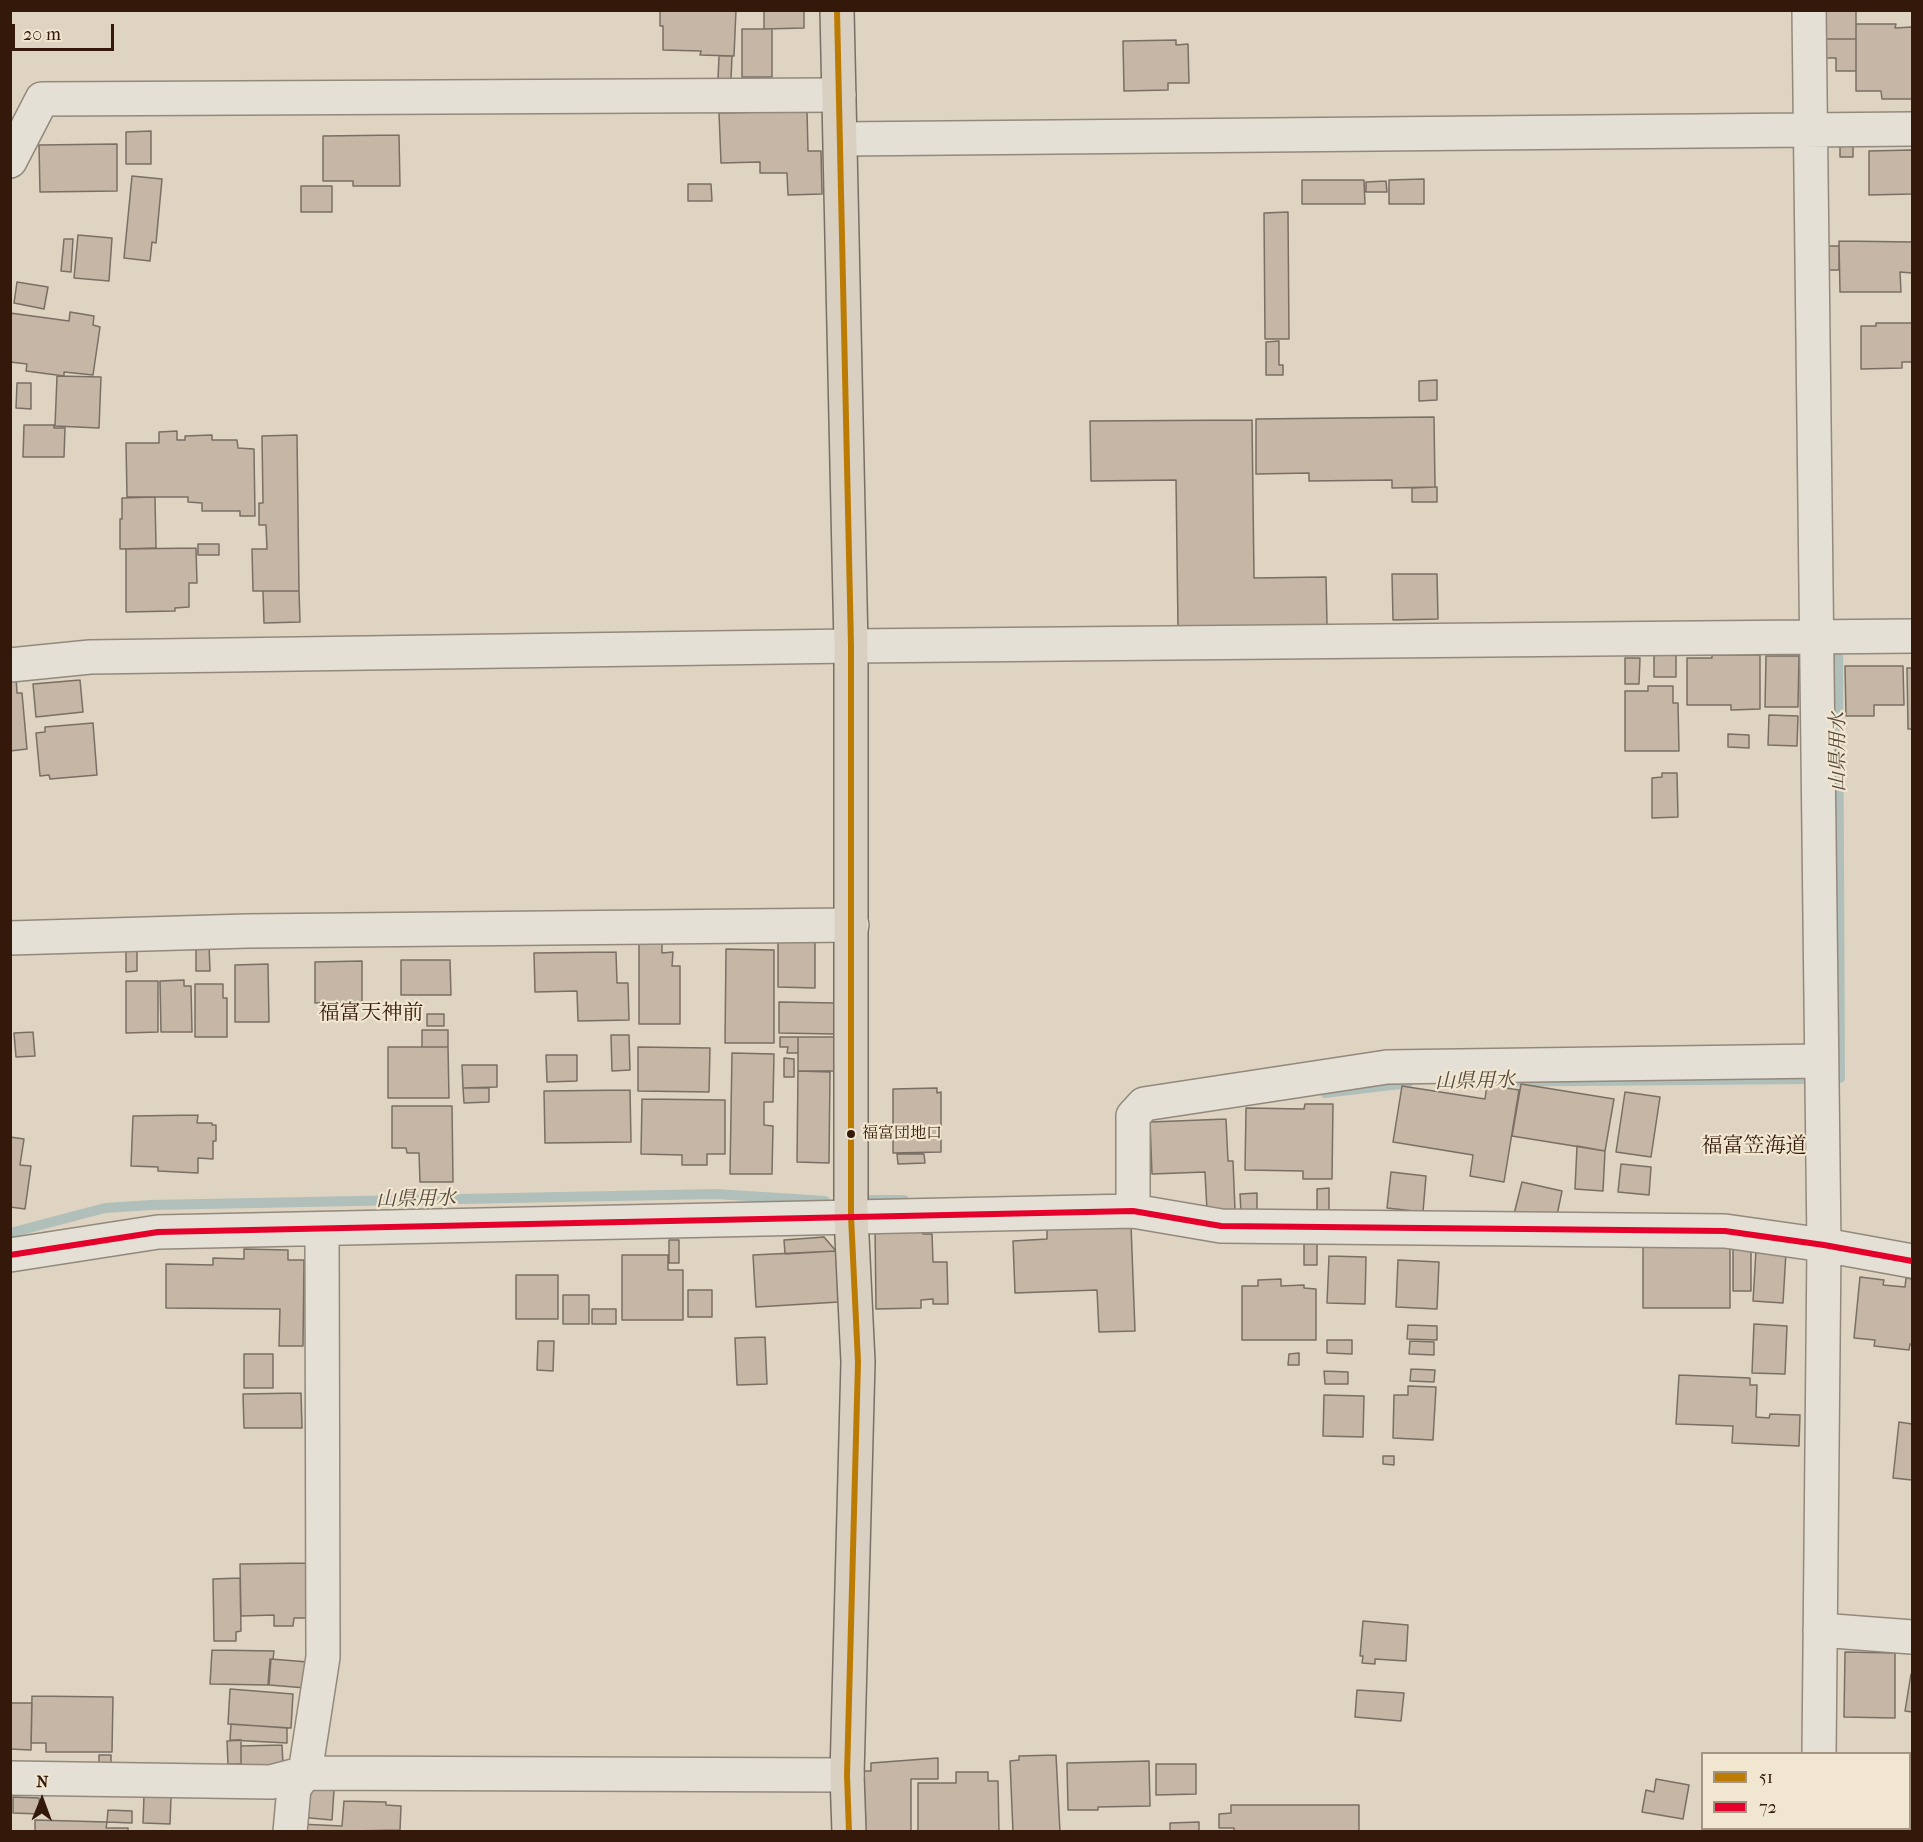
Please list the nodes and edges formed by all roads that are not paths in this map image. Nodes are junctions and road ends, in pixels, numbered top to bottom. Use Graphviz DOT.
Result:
graph roads {
  1 [pos="837,10"];
  2 [pos="1809,10"];
  3 [pos="839,95"];
  4 [pos="1912,129"];
  5 [pos="1811,131"];
  6 [pos="841,140"];
  7 [pos="10,161"];
  8 [pos="1912,636"];
  9 [pos="1817,637"];
  10 [pos="851,646"];
  11 [pos="10,665"];
  12 [pos="852,925"];
  13 [pos="10,938"];
  14 [pos="1820,1060"];
  15 [pos="1133,1210"];
  16 [pos="851,1216"];
  17 [pos="322,1229"];
  18 [pos="1824,1245"];
  19 [pos="10,1255"];
  20 [pos="1912,1261"];
  21 [pos="1820,1630"];
  22 [pos="1912,1637"];
  23 [pos="1819,1752"];
  24 [pos="305,1773"];
  25 [pos="847,1775"];
  26 [pos="10,1778"];
  27 [pos="290,1832"];
  28 [pos="849,1832"];
  1 -- 3 [label="main road"];
  2 -- 5 [label="street"];
  3 -- 6 [label="main road"];
  3 -- 7 [label="street"];
  4 -- 5 [label="street"];
  5 -- 6 [label="street"];
  5 -- 9 [label="street"];
  6 -- 10 [label="main road"];
  8 -- 9 [label="street"];
  9 -- 10 [label="street"];
  9 -- 14 [label="street"];
  10 -- 11 [label="street"];
  10 -- 12 [label="main road"];
  12 -- 13 [label="street"];
  12 -- 16 [label="main road"];
  14 -- 15 [label="street"];
  14 -- 18 [label="street"];
  15 -- 16 [label="street"];
  15 -- 18 [label="street"];
  16 -- 17 [label="street"];
  16 -- 25 [label="main road"];
  17 -- 19 [label="street"];
  17 -- 24 [label="street"];
  18 -- 20 [label="street"];
  18 -- 21 [label="street"];
  21 -- 22 [label="street"];
  21 -- 23 [label="street"];
  24 -- 25 [label="street"];
  24 -- 26 [label="street"];
  24 -- 27 [label="street"];
  25 -- 28 [label="main road"];
}
